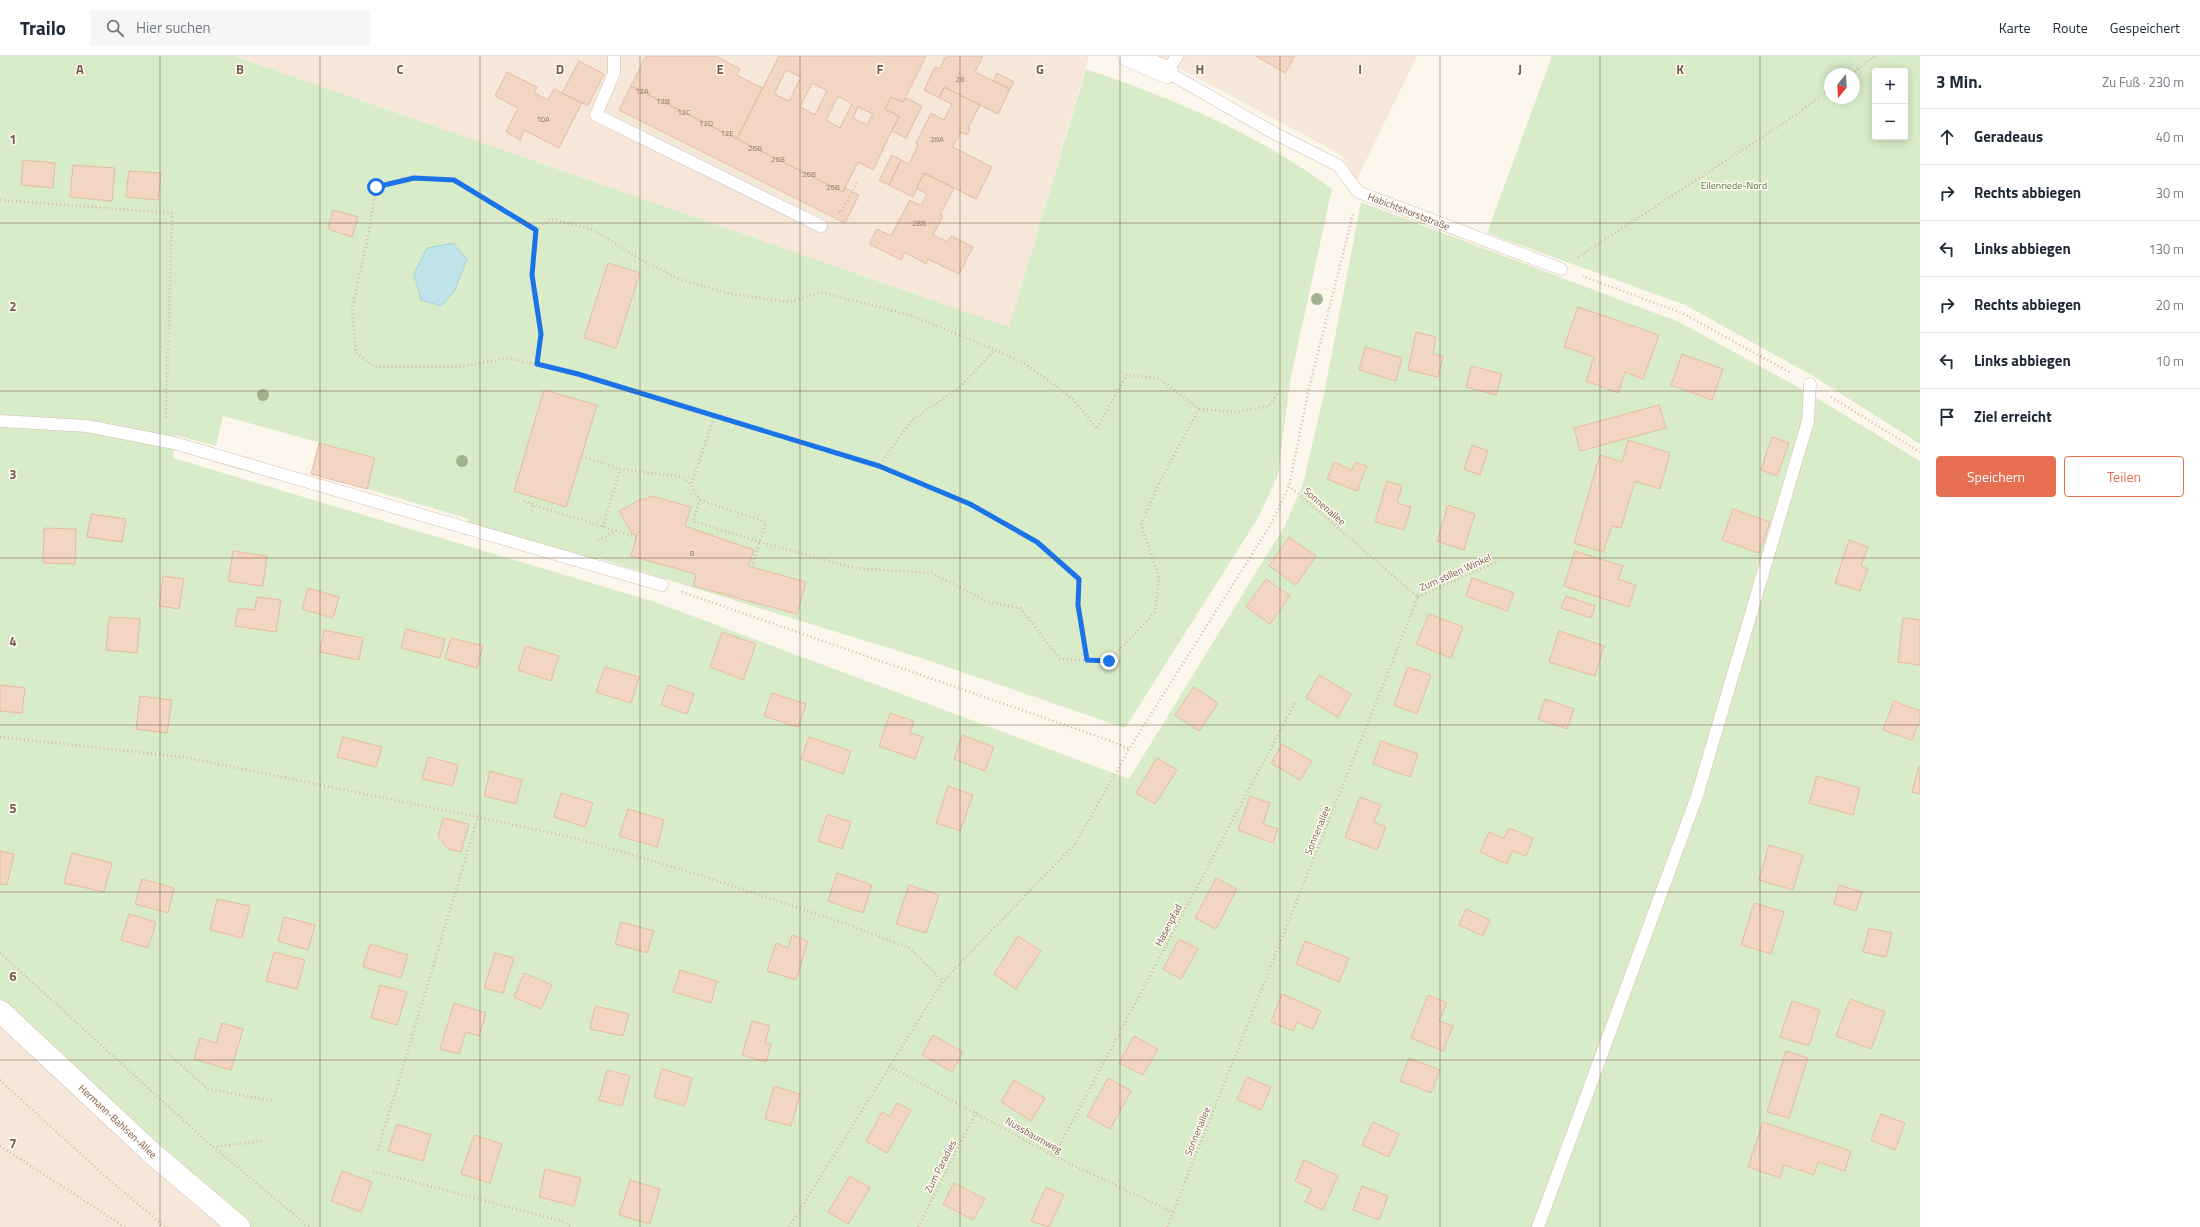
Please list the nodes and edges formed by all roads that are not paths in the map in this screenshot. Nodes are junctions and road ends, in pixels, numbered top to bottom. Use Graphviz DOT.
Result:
graph roads {
  1 [pos="614,56"];
  2 [pos="1129,56"];
  3 [pos="1172,64"];
  4 [pos="822,226"];
  5 [pos="1561,269"];
  6 [pos="1810,384"];
  7 [pos="0,421"];
  8 [pos="662,585"];
  9 [pos="0,1011"];
  10 [pos="239,1227"];
  11 [pos="1538,1227"];
  1 -- 4 [label="lane"];
  2 -- 3 [label="street, Habichtshorststraße"];
  3 -- 5 [label="lane, Habichtshorststraße"];
  6 -- 11 [label="lane"];
  7 -- 8 [label="lane"];
  9 -- 10 [label="street, Hermann-Bahlsen-Allee"];
}
